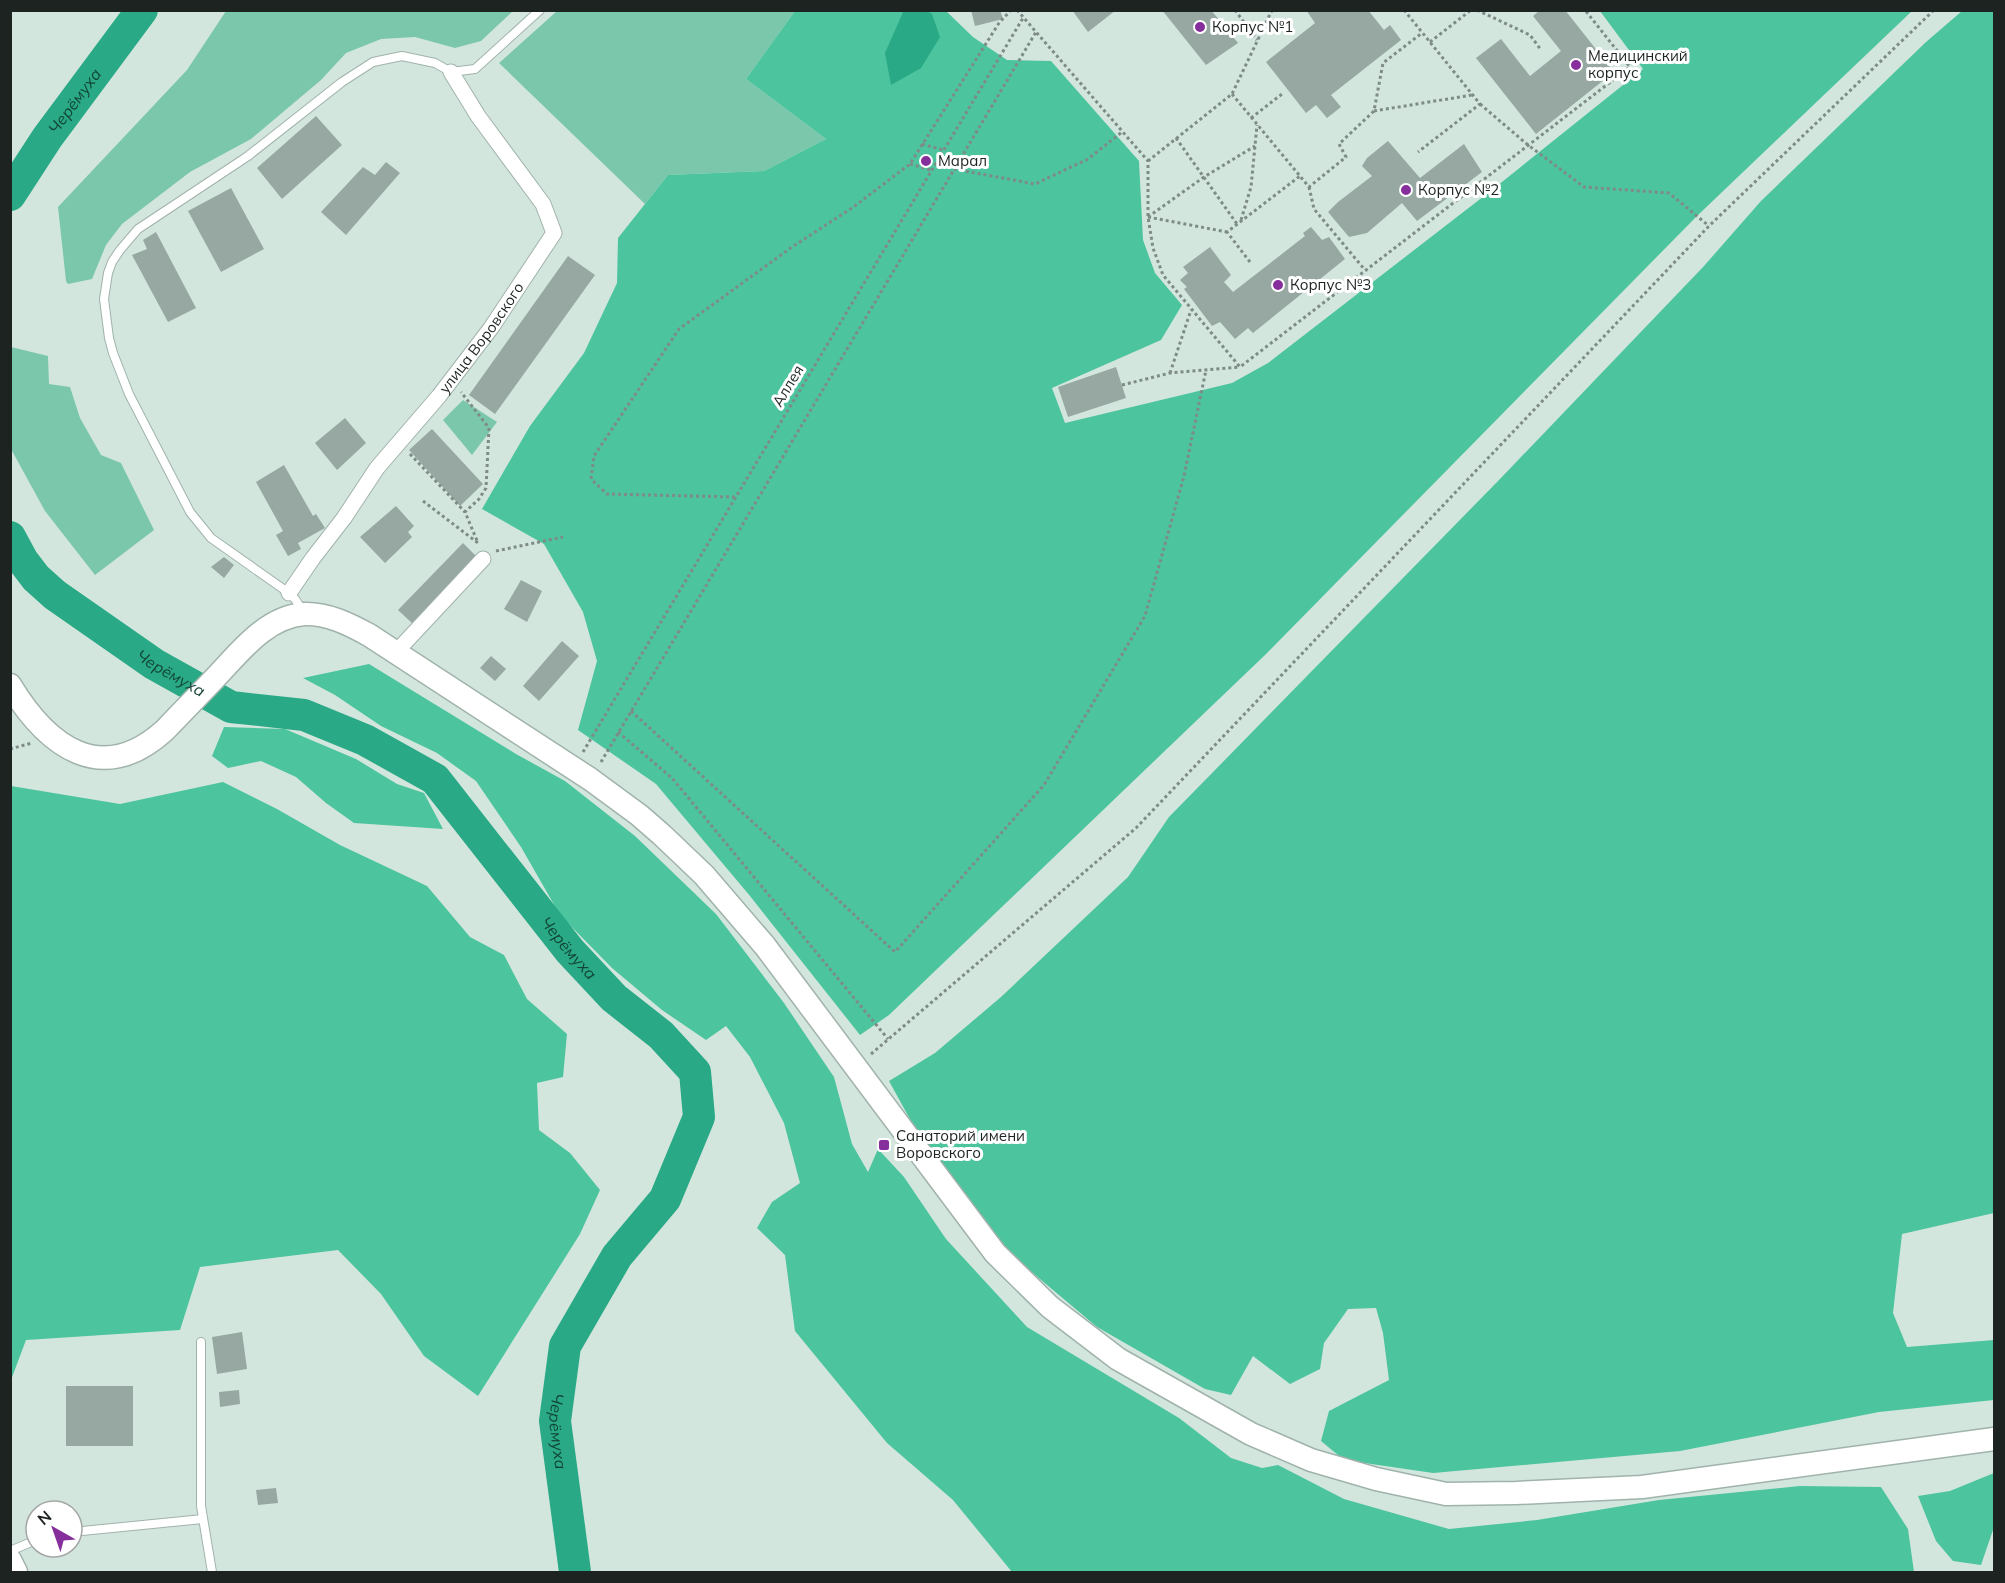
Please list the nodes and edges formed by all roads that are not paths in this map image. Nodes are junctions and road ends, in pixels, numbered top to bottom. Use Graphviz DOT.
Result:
graph roads {
  1 [pos="540,10"];
  2 [pos="450,72"];
  3 [pos="488,555"];
  4 [pos="289,592"];
  5 [pos="304,614"];
  6 [pos="397,651"];
  7 [pos="10,685"];
  8 [pos="201,1342"];
  9 [pos="1995,1439"];
  10 [pos="203,1519"];
  11 [pos="84,1531"];
  12 [pos="24,1545"];
  13 [pos="10,1551"];
  14 [pos="10,1560"];
  15 [pos="16,1572"];
  16 [pos="212,1572"];
  1 -- 2 [label="lane"];
  2 -- 4 [label="street, улица Воровского"];
  2 -- 4 [label="lane"];
  3 -- 6 [label="street"];
  4 -- 5 [label="lane"];
  5 -- 6 [label="main road"];
  5 -- 7 [label="main road"];
  6 -- 9 [label="main road"];
  8 -- 10 [label="lane"];
  10 -- 11 [label="lane"];
  10 -- 16 [label="lane"];
  12 -- 13 [label="lane"];
  14 -- 15 [label="main road"];
}
